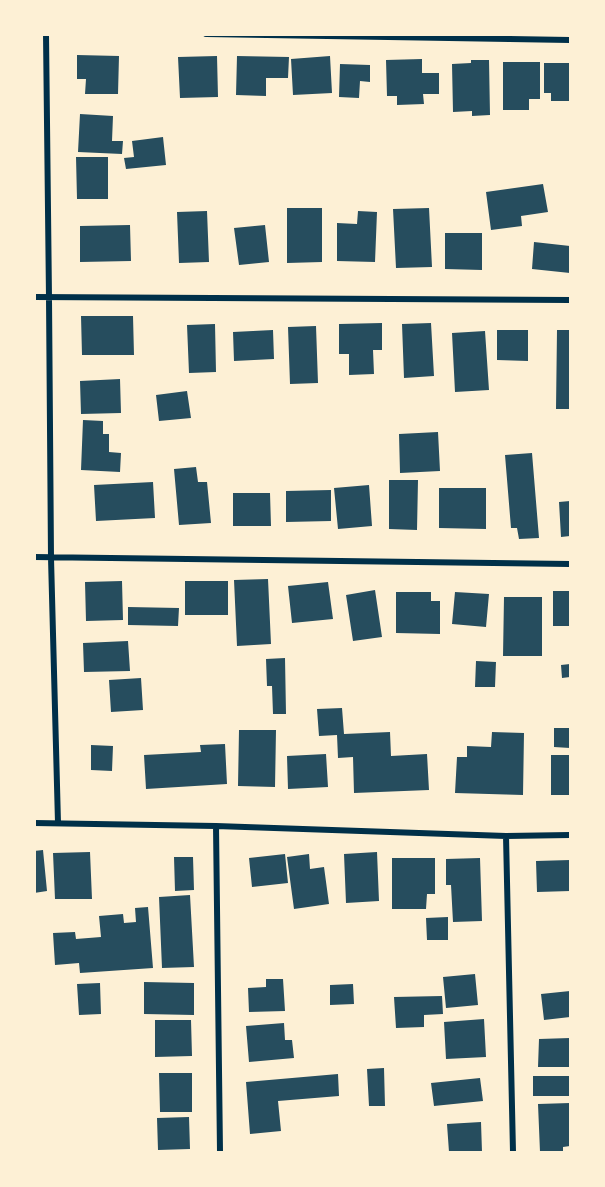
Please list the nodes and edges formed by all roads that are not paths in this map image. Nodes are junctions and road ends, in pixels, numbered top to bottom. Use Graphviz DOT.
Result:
graph roads {
  1 [pos="46,34"];
  2 [pos="206,34"];
  3 [pos="570,40"];
  4 [pos="34,297"];
  5 [pos="49,298"];
  6 [pos="570,300"];
  7 [pos="34,557"];
  8 [pos="51,558"];
  9 [pos="570,564"];
  10 [pos="34,823"];
  11 [pos="58,823"];
  12 [pos="216,826"];
  13 [pos="570,835"];
  14 [pos="506,836"];
  15 [pos="220,1152"];
  16 [pos="513,1152"];
  1 -- 5 [label="street"];
  2 -- 3 [label="street"];
  4 -- 5 [label="street"];
  5 -- 6 [label="street"];
  5 -- 8 [label="street"];
  7 -- 8 [label="street"];
  8 -- 9 [label="street"];
  8 -- 11 [label="street"];
  10 -- 11 [label="street"];
  11 -- 12 [label="street"];
  12 -- 14 [label="street"];
  12 -- 15 [label="street"];
  13 -- 14 [label="street"];
  14 -- 16 [label="street"];
}
